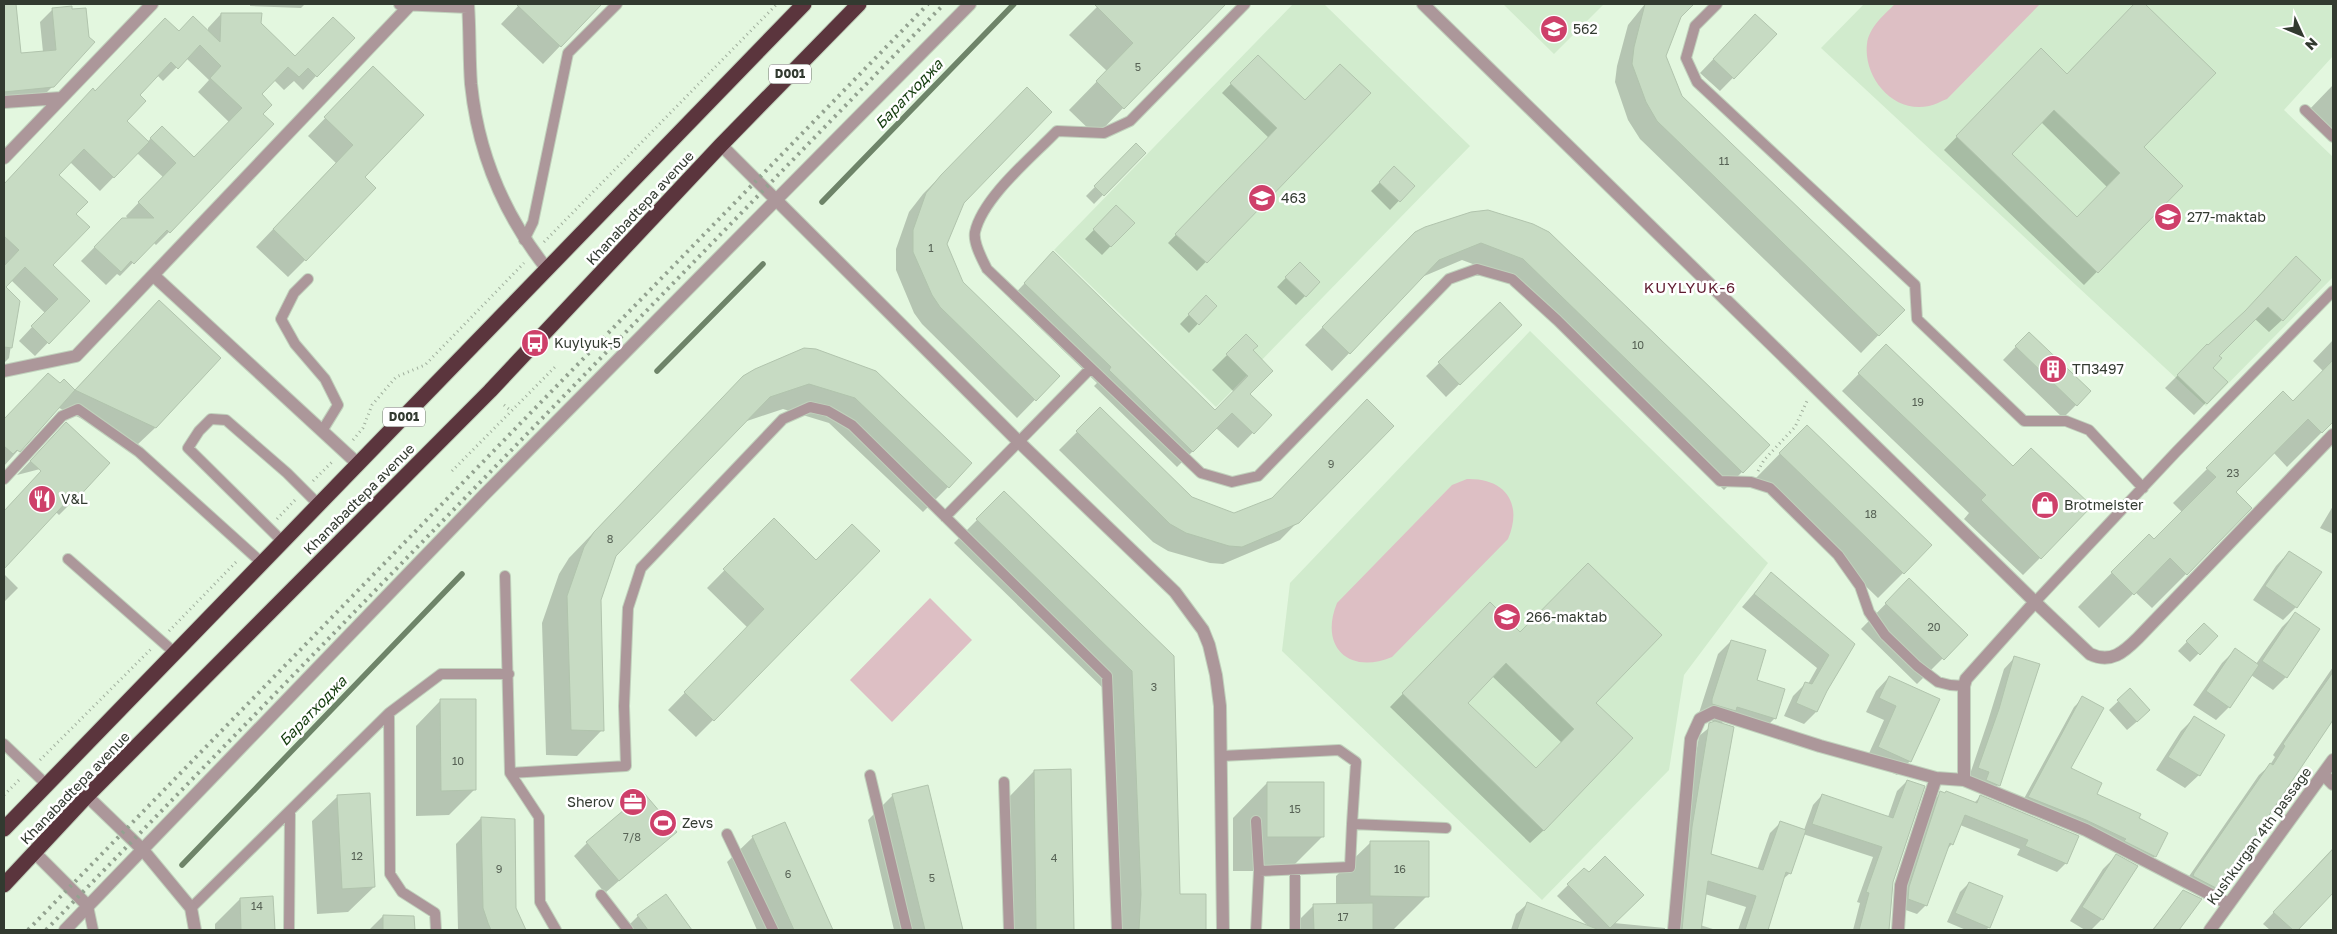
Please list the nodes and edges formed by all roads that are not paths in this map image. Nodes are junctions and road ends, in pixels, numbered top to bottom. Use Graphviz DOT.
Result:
graph roads {
  1 [pos="152,4"];
  2 [pos="400,4"];
  3 [pos="411,4"];
  4 [pos="617,4"];
  5 [pos="804,4"];
  6 [pos="859,4"];
  7 [pos="970,4"];
  8 [pos="1245,4"];
  9 [pos="1423,4"];
  10 [pos="1717,4"];
  11 [pos="468,5"];
  12 [pos="61,98"];
  13 [pos="4,102"];
  14 [pos="2305,110"];
  15 [pos="2333,137"];
  16 [pos="721,145"];
  17 [pos="4,158"];
  18 [pos="777,199"];
  19 [pos="524,240"];
  20 [pos="547,269"];
  21 [pos="153,274"];
  22 [pos="308,279"];
  23 [pos="2333,291"];
  24 [pos="1090,369"];
  25 [pos="4,370"];
  26 [pos="322,431"];
  27 [pos="2333,435"];
  28 [pos="1019,442"];
  29 [pos="358,464"];
  30 [pos="4,479"];
  31 [pos="2143,488"];
  32 [pos="319,505"];
  33 [pos="945,517"];
  34 [pos="283,542"];
  35 [pos="68,558"];
  36 [pos="262,563"];
  37 [pos="505,576"];
  38 [pos="2035,602"];
  39 [pos="175,653"];
  40 [pos="509,674"];
  41 [pos="1964,686"];
  42 [pos="389,713"];
  43 [pos="4,744"];
  44 [pos="1220,756"];
  45 [pos="2333,760"];
  46 [pos="510,773"];
  47 [pos="2323,774"];
  48 [pos="870,776"];
  49 [pos="1936,778"];
  50 [pos="1964,780"];
  51 [pos="1004,782"];
  52 [pos="2333,784"];
  53 [pos="46,785"];
  54 [pos="87,796"];
  55 [pos="290,811"];
  56 [pos="1256,820"];
  57 [pos="1352,824"];
  58 [pos="1446,828"];
  59 [pos="4,829"];
  60 [pos="727,834"];
  61 [pos="143,850"];
  62 [pos="35,853"];
  63 [pos="1295,870"];
  64 [pos="1258,871"];
  65 [pos="4,885"];
  66 [pos="601,895"];
  67 [pos="2228,904"];
  68 [pos="88,906"];
  69 [pos="191,908"];
  70 [pos="65,930"];
  71 [pos="93,930"];
  72 [pos="195,930"];
  73 [pos="289,930"];
  74 [pos="436,930"];
  75 [pos="556,930"];
  76 [pos="628,930"];
  77 [pos="773,930"];
  78 [pos="907,930"];
  79 [pos="1009,930"];
  80 [pos="1118,930"];
  81 [pos="1223,930"];
  82 [pos="1256,930"];
  83 [pos="1295,930"];
  84 [pos="1674,930"];
  85 [pos="1898,930"];
  86 [pos="2210,930"];
  1 -- 12 [label="street"];
  2 -- 3 [label="street"];
  3 -- 11 [label="street"];
  3 -- 21 [label="street"];
  4 -- 19 [label="lane"];
  5 -- 20 [label="highway, Khanabadtepa avenue / D001"];
  6 -- 16 [label="highway, Khanabadtepa avenue / D001"];
  7 -- 18 [label="street"];
  8 -- 24 [label="lane"];
  9 -- 38 [label="street"];
  10 -- 31 [label="lane"];
  11 -- 19 [label="street"];
  12 -- 13 [label="street"];
  12 -- 17 [label="street"];
  14 -- 15 [label="lane"];
  16 -- 18 [label="street"];
  16 -- 54 [label="highway, Khanabadtepa avenue / D001"];
  18 -- 28 [label="street"];
  18 -- 61 [label="street"];
  19 -- 20 [label="street"];
  20 -- 29 [label="highway, Khanabadtepa avenue / D001"];
  21 -- 25 [label="street"];
  21 -- 26 [label="street"];
  22 -- 26 [label="lane"];
  23 -- 31 [label="lane"];
  24 -- 28 [label="lane"];
  24 -- 41 [label="lane"];
  26 -- 29 [label="street"];
  27 -- 38 [label="street"];
  28 -- 33 [label="lane"];
  28 -- 44 [label="street"];
  29 -- 32 [label="highway, Khanabadtepa avenue / D001"];
  30 -- 36 [label="lane"];
  31 -- 38 [label="lane"];
  32 -- 34 [label="highway, Khanabadtepa avenue / D001"];
  32 -- 34 [label="lane"];
  33 -- 46 [label="lane"];
  33 -- 80 [label="lane"];
  34 -- 36 [label="highway, Khanabadtepa avenue / D001"];
  35 -- 39 [label="lane"];
  36 -- 39 [label="highway, Khanabadtepa avenue / D001"];
  37 -- 40 [label="lane"];
  38 -- 41 [label="street"];
  39 -- 53 [label="highway, Khanabadtepa avenue / D001"];
  40 -- 42 [label="lane"];
  40 -- 46 [label="lane"];
  41 -- 50 [label="street"];
  42 -- 55 [label="lane"];
  42 -- 74 [label="lane"];
  43 -- 53 [label="lane"];
  44 -- 57 [label="lane"];
  44 -- 81 [label="street"];
  45 -- 47 [label="street, Kushkurgan 4th passage"];
  46 -- 75 [label="lane"];
  47 -- 52 [label="street"];
  47 -- 67 [label="street, Kushkurgan 4th passage"];
  48 -- 78 [label="lane"];
  49 -- 50 [label="street"];
  49 -- 84 [label="street"];
  49 -- 85 [label="street"];
  50 -- 67 [label="street"];
  51 -- 79 [label="lane"];
  53 -- 59 [label="highway, Khanabadtepa avenue / D001"];
  54 -- 61 [label="street"];
  54 -- 62 [label="highway, Khanabadtepa avenue / D001"];
  55 -- 69 [label="lane"];
  55 -- 73 [label="lane"];
  56 -- 64 [label="lane"];
  57 -- 58 [label="lane"];
  57 -- 63 [label="lane"];
  60 -- 77 [label="lane"];
  61 -- 68 [label="street"];
  61 -- 69 [label="street"];
  62 -- 65 [label="highway, Khanabadtepa avenue / D001"];
  62 -- 68 [label="street"];
  63 -- 64 [label="lane"];
  63 -- 83 [label="lane"];
  64 -- 82 [label="lane"];
  66 -- 76 [label="lane"];
  67 -- 86 [label="street, Kushkurgan 4th passage"];
  68 -- 70 [label="street"];
  68 -- 71 [label="lane"];
  69 -- 72 [label="street"];
}
